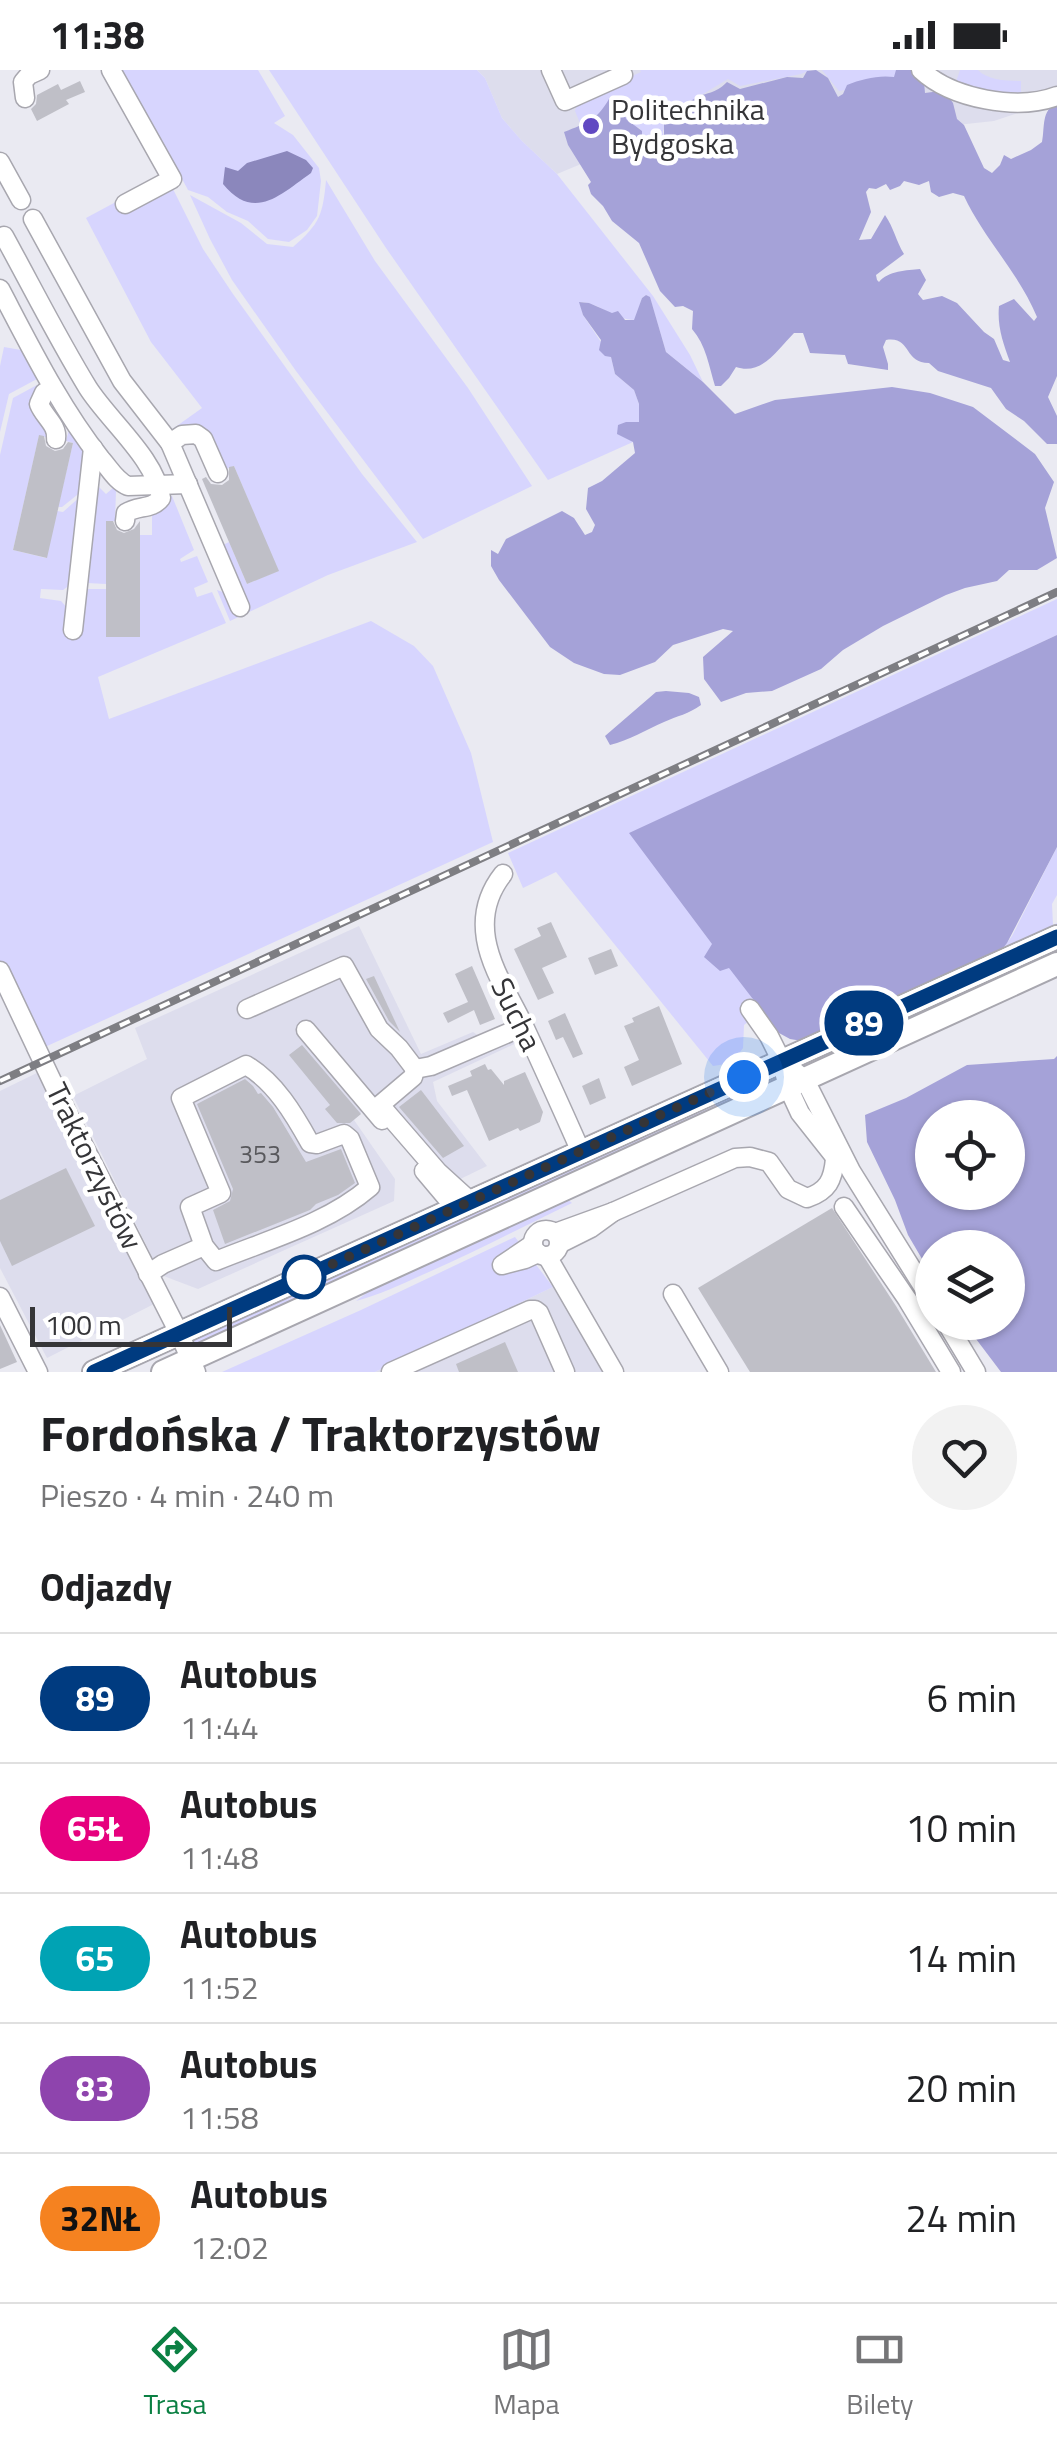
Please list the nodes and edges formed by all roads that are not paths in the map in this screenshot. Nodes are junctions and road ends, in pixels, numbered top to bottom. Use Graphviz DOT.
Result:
graph roads {
  1 [pos="40,70"];
  2 [pos="111,70"];
  3 [pos="551,70"];
  4 [pos="921,70"];
  5 [pos="623,75"];
  6 [pos="1057,96"];
  7 [pos="25,98"];
  8 [pos="0,162"];
  9 [pos="21,200"];
  10 [pos="126,204"];
  11 [pos="33,220"];
  12 [pos="1,235"];
  13 [pos="0,289"];
  14 [pos="52,388"];
  15 [pos="56,439"];
  16 [pos="170,442"];
  17 [pos="93,448"];
  18 [pos="218,472"];
  19 [pos="188,484"];
  20 [pos="160,487"];
  21 [pos="125,521"];
  22 [pos="240,607"];
  23 [pos="73,630"];
  24 [pos="503,874"];
  25 [pos="1057,936"];
  26 [pos="1057,964"];
  27 [pos="0,971"];
  28 [pos="248,1008"];
  29 [pos="750,1009"];
  30 [pos="306,1030"];
  31 [pos="508,1034"];
  32 [pos="781,1060"];
  33 [pos="415,1069"];
  34 [pos="797,1083"];
  35 [pos="756,1102"];
  36 [pos="800,1113"];
  37 [pos="580,1152"];
  38 [pos="843,1165"];
  39 [pos="463,1205"];
  40 [pos="844,1207"];
  41 [pos="880,1218"];
  42 [pos="861,1232"];
  43 [pos="204,1246"];
  44 [pos="548,1246"];
  45 [pos="482,1273"];
  46 [pos="148,1274"];
  47 [pos="915,1274"];
  48 [pos="673,1294"];
  49 [pos="0,1297"];
  50 [pos="915,1301"];
  51 [pos="909,1303"];
  52 [pos="179,1333"];
  53 [pos="957,1340"];
  54 [pos="194,1366"];
  55 [pos="38,1372"];
  56 [pos="94,1372"];
  57 [pos="163,1372"];
  58 [pos="391,1372"];
  59 [pos="565,1372"];
  60 [pos="614,1372"];
  61 [pos="719,1372"];
  62 [pos="951,1372"];
  63 [pos="976,1372"];
  1 -- 7 [label="street"];
  2 -- 10 [label="street"];
  3 -- 5 [label="street"];
  4 -- 6 [label="street"];
  8 -- 9 [label="street"];
  11 -- 16 [label="street"];
  12 -- 20 [label="street"];
  13 -- 14 [label="street"];
  14 -- 15 [label="street"];
  14 -- 17 [label="street"];
  16 -- 18 [label="street"];
  16 -- 19 [label="street"];
  17 -- 20 [label="street"];
  17 -- 23 [label="street"];
  19 -- 20 [label="street"];
  19 -- 22 [label="street"];
  20 -- 21 [label="street"];
  24 -- 37 [label="street, Sucha"];
  25 -- 32 [label="main road"];
  26 -- 34 [label="main road"];
  27 -- 46 [label="street, Traktorzystów"];
  28 -- 33 [label="street"];
  29 -- 32 [label="street"];
  30 -- 39 [label="street"];
  31 -- 33 [label="street"];
  32 -- 34 [label="street"];
  32 -- 37 [label="main road"];
  33 -- 39 [label="street"];
  34 -- 35 [label="main road"];
  34 -- 36 [label="street"];
  34 -- 38 [label="street"];
  35 -- 36 [label="street"];
  35 -- 54 [label="main road"];
  36 -- 38 [label="street"];
  37 -- 39 [label="main road"];
  38 -- 41 [label="street"];
  38 -- 44 [label="street"];
  39 -- 52 [label="main road"];
  40 -- 42 [label="street"];
  41 -- 42 [label="street"];
  41 -- 47 [label="street"];
  42 -- 51 [label="street"];
  43 -- 43 [label="street"];
  43 -- 46 [label="street"];
  44 -- 45 [label="street"];
  44 -- 60 [label="street"];
  46 -- 52 [label="street, Traktorzystów"];
  48 -- 61 [label="street"];
  49 -- 55 [label="street"];
  50 -- 51 [label="street"];
  51 -- 62 [label="street"];
  52 -- 54 [label="street, Traktorzystów"];
  52 -- 56 [label="main road"];
  53 -- 63 [label="street"];
  54 -- 57 [label="main road"];
  58 -- 59 [label="street"];
}
